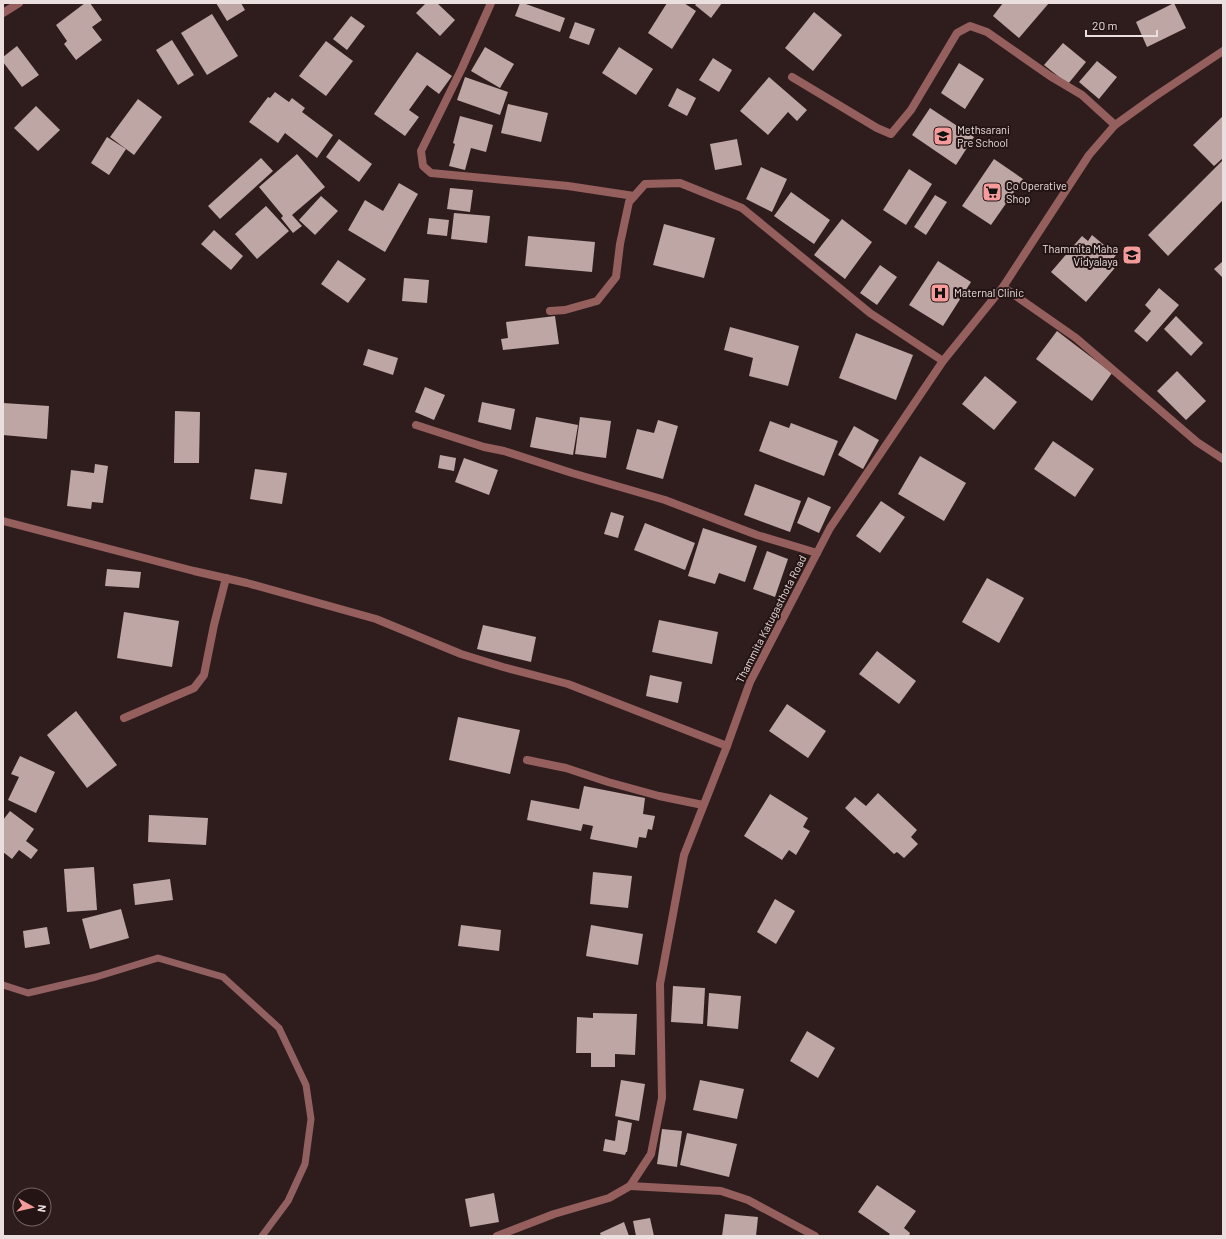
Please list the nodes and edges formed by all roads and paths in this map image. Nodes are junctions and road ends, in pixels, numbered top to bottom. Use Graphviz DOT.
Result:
graph roads {
  1 [pos="19,3"];
  2 [pos="491,3"];
  3 [pos="3,13"];
  4 [pos="1223,51"];
  5 [pos="792,77"];
  6 [pos="1115,125"];
  7 [pos="634,196"];
  8 [pos="1003,287"];
  9 [pos="550,311"];
  10 [pos="943,361"];
  11 [pos="416,425"];
  12 [pos="1223,460"];
  13 [pos="3,521"];
  14 [pos="817,553"];
  15 [pos="226,578"];
  16 [pos="124,718"];
  17 [pos="727,746"];
  18 [pos="527,760"];
  19 [pos="703,805"];
  20 [pos="630,1186"];
  21 [pos="497,1236"];
  22 [pos="815,1236"];
  1 -- 3 [label="street"];
  2 -- 7 [label="street"];
  4 -- 6 [label="street, Thammita Katugasthota Road"];
  5 -- 6 [label="street"];
  6 -- 8 [label="street, Thammita Katugasthota Road"];
  7 -- 9 [label="street"];
  7 -- 10 [label="street"];
  8 -- 10 [label="street, Thammita Katugasthota Road"];
  8 -- 12 [label="street"];
  10 -- 14 [label="street, Thammita Katugasthota Road"];
  11 -- 14 [label="street"];
  13 -- 15 [label="street"];
  14 -- 17 [label="street, Thammita Katugasthota Road"];
  15 -- 16 [label="street"];
  15 -- 17 [label="street"];
  17 -- 19 [label="street, Thammita Katugasthota Road"];
  18 -- 19 [label="street"];
  19 -- 20 [label="street, Thammita Katugasthota Road"];
  20 -- 21 [label="street, Thammita Katugasthota Road"];
  20 -- 22 [label="street"];
}
